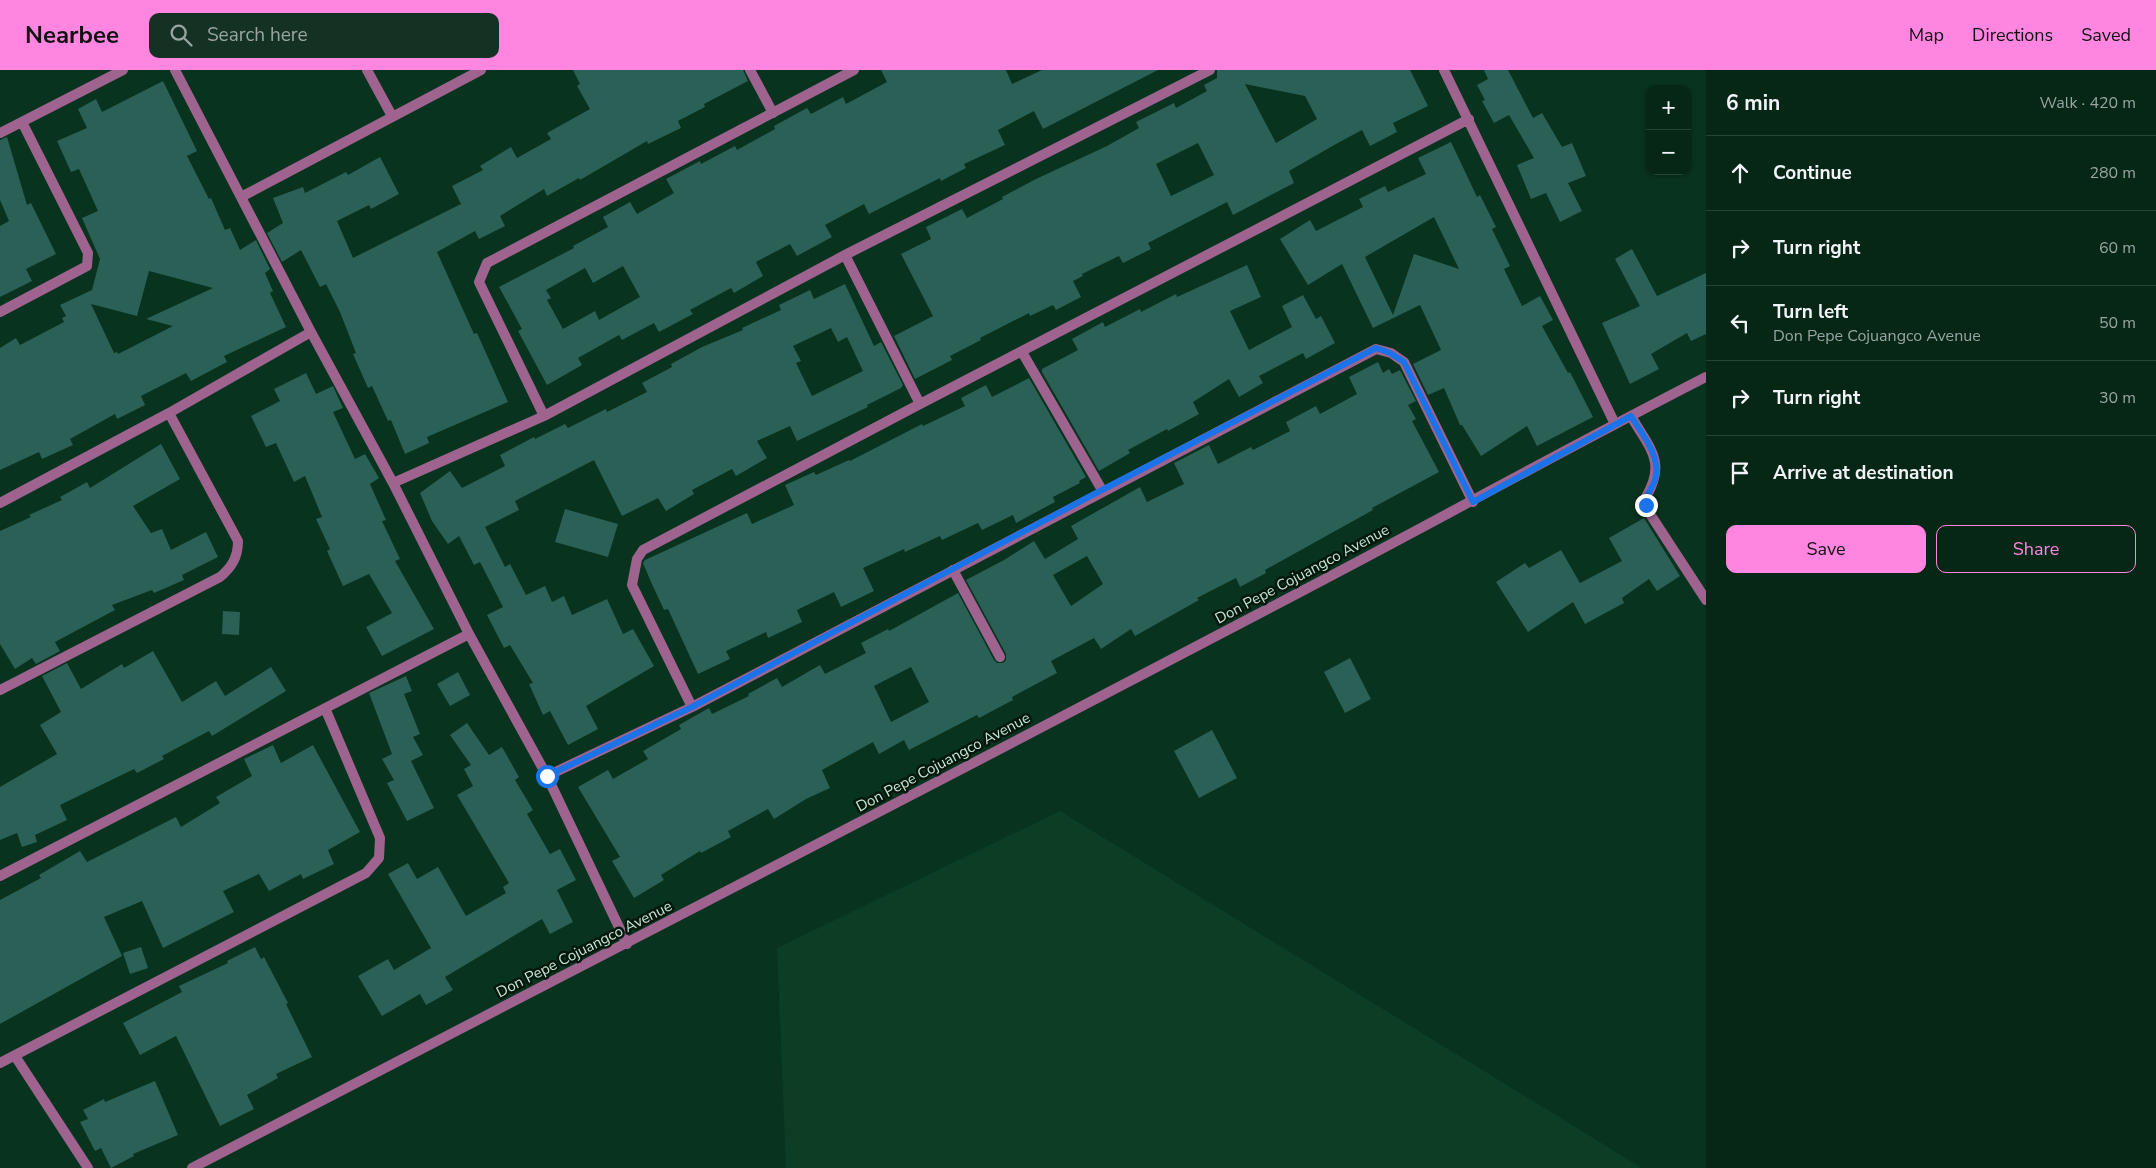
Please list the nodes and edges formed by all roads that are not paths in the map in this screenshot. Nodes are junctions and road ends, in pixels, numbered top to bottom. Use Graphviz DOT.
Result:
graph roads {
  1 [pos="123,70"];
  2 [pos="175,70"];
  3 [pos="367,70"];
  4 [pos="481,70"];
  5 [pos="750,70"];
  6 [pos="854,70"];
  7 [pos="1210,70"];
  8 [pos="1444,70"];
  9 [pos="773,113"];
  10 [pos="392,116"];
  11 [pos="1469,119"];
  12 [pos="22,122"];
  13 [pos="0,133"];
  14 [pos="241,197"];
  15 [pos="845,255"];
  16 [pos="0,312"];
  17 [pos="311,332"];
  18 [pos="1022,352"];
  19 [pos="1706,377"];
  20 [pos="920,404"];
  21 [pos="169,413"];
  22 [pos="544,416"];
  23 [pos="1631,416"];
  24 [pos="1615,424"];
  25 [pos="393,483"];
  26 [pos="1102,490"];
  27 [pos="1473,502"];
  28 [pos="0,503"];
  29 [pos="953,570"];
  30 [pos="1706,600"];
  31 [pos="469,634"];
  32 [pos="1000,658"];
  33 [pos="0,690"];
  34 [pos="692,707"];
  35 [pos="325,708"];
  36 [pos="547,776"];
  37 [pos="0,876"];
  38 [pos="627,944"];
  39 [pos="15,1056"];
  40 [pos="0,1063"];
  41 [pos="88,1168"];
  42 [pos="192,1168"];
  1 -- 12 [label="street"];
  2 -- 14 [label="street"];
  3 -- 10 [label="street"];
  4 -- 10 [label="street"];
  5 -- 9 [label="street"];
  6 -- 9 [label="street"];
  7 -- 15 [label="street"];
  8 -- 11 [label="street"];
  9 -- 22 [label="street"];
  10 -- 14 [label="street"];
  11 -- 18 [label="street"];
  11 -- 24 [label="street"];
  12 -- 13 [label="street"];
  12 -- 16 [label="street"];
  14 -- 17 [label="street"];
  15 -- 20 [label="street"];
  15 -- 22 [label="street"];
  17 -- 21 [label="street"];
  17 -- 25 [label="street"];
  18 -- 20 [label="street"];
  18 -- 26 [label="street"];
  19 -- 23 [label="street, Don Pepe Cojuangco Avenue"];
  20 -- 34 [label="street"];
  21 -- 28 [label="street"];
  21 -- 33 [label="street"];
  22 -- 25 [label="street"];
  23 -- 24 [label="street, Don Pepe Cojuangco Avenue"];
  23 -- 30 [label="street"];
  24 -- 27 [label="street, Don Pepe Cojuangco Avenue"];
  25 -- 31 [label="street"];
  26 -- 27 [label="street"];
  26 -- 29 [label="street"];
  27 -- 38 [label="street, Don Pepe Cojuangco Avenue"];
  29 -- 32 [label="street"];
  29 -- 34 [label="street"];
  31 -- 35 [label="street"];
  31 -- 36 [label="street"];
  34 -- 36 [label="street"];
  35 -- 37 [label="street"];
  35 -- 39 [label="street"];
  36 -- 38 [label="street"];
  38 -- 42 [label="street, Don Pepe Cojuangco Avenue"];
  39 -- 40 [label="street"];
  39 -- 41 [label="street"];
}
